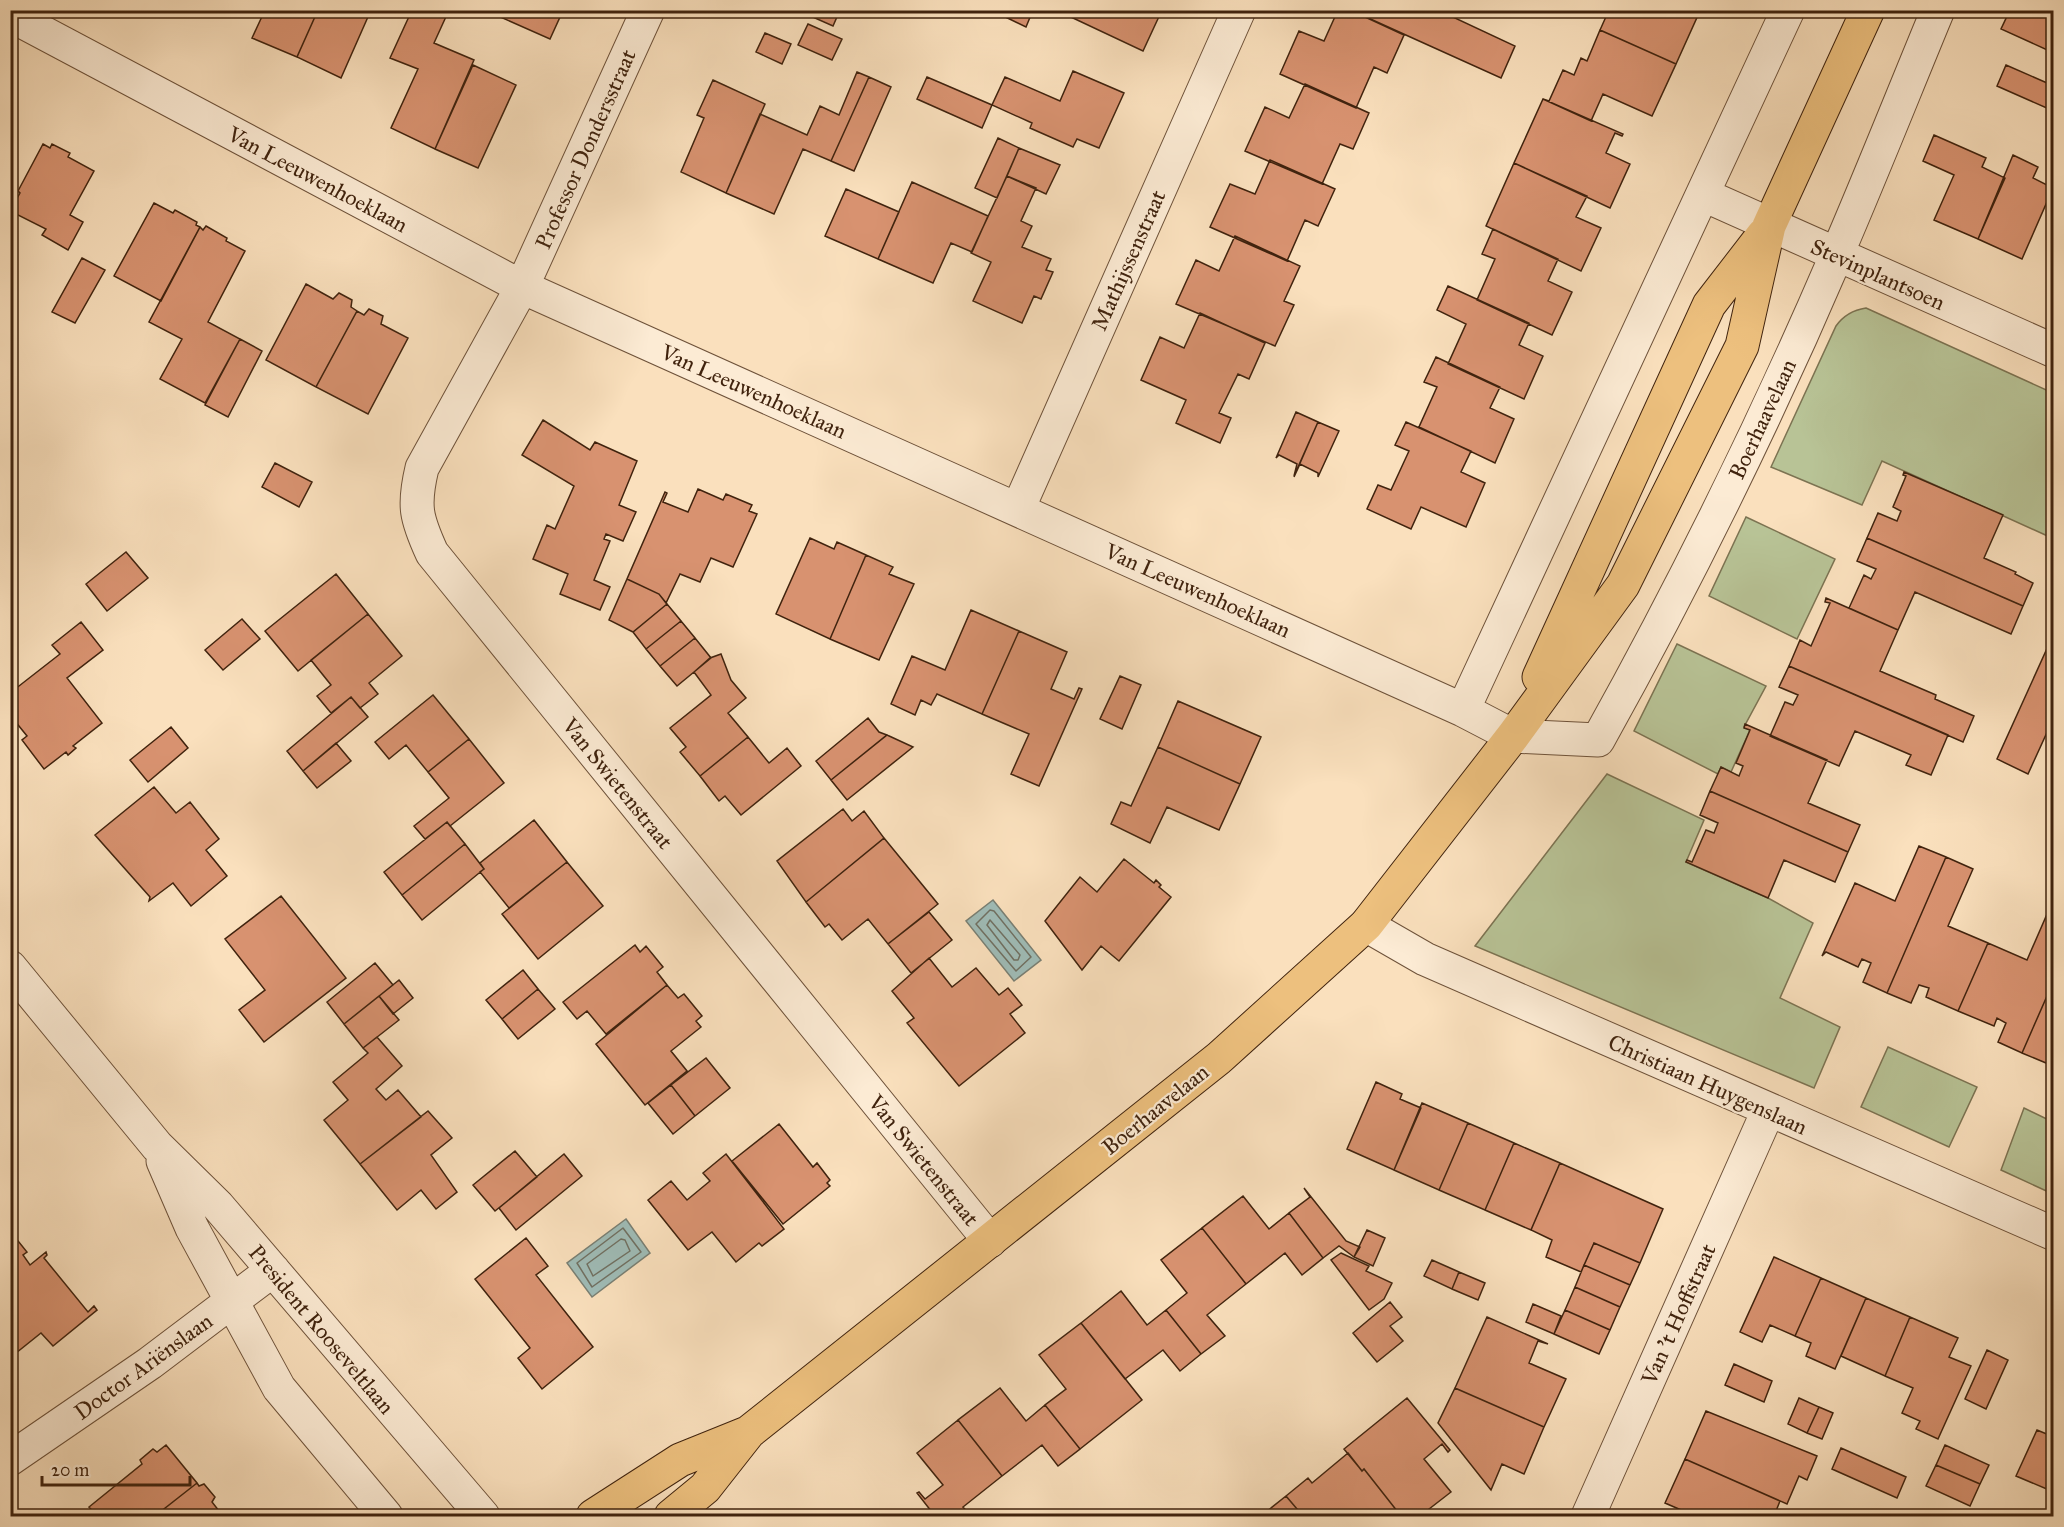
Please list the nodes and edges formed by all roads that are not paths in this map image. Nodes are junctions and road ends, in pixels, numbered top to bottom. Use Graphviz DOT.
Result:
graph roads {
  1 [pos="648,10"];
  2 [pos="1239,10"];
  3 [pos="1788,10"];
  4 [pos="1868,10"];
  5 [pos="1938,10"];
  6 [pos="10,15"];
  7 [pos="1704,195"];
  8 [pos="1769,226"];
  9 [pos="1836,256"];
  10 [pos="522,287"];
  11 [pos="2054,351"];
  12 [pos="1018,509"];
  13 [pos="1463,710"];
  14 [pos="1514,736"];
  15 [pos="1366,925"];
  16 [pos="10,967"];
  17 [pos="1768,1111"];
  18 [pos="157,1146"];
  19 [pos="2054,1234"];
  20 [pos="990,1241"];
  21 [pos="273,1270"];
  22 [pos="234,1302"];
  23 [pos="749,1432"];
  24 [pos="10,1460"];
  25 [pos="386,1516"];
  26 [pos="483,1516"];
  27 [pos="594,1516"];
  28 [pos="671,1516"];
  29 [pos="1587,1516"];
  1 -- 10 [label="street, Professor Dondersstraat"];
  2 -- 12 [label="street, Mathijssenstraat"];
  3 -- 7 [label="street"];
  4 -- 8 [label="main road, Boerhaavelaan"];
  5 -- 9 [label="street, Boerhaavelaan"];
  6 -- 10 [label="street, Van Leeuwenhoeklaan"];
  7 -- 8 [label="street, Stevinplantsoen"];
  7 -- 13 [label="street"];
  8 -- 9 [label="street, Stevinplantsoen"];
  8 -- 14 [label="main road, Boerhaavelaan"];
  8 -- 14 [label="main road, Boerhaavelaan"];
  9 -- 11 [label="street, Stevinplantsoen"];
  9 -- 14 [label="street, Boerhaavelaan"];
  10 -- 12 [label="street, Van Leeuwenhoeklaan"];
  10 -- 20 [label="street, Van Swietenstraat"];
  12 -- 13 [label="street, Van Leeuwenhoeklaan"];
  13 -- 14 [label="street, Van Leeuwenhoeklaan"];
  14 -- 15 [label="main road, Boerhaavelaan"];
  15 -- 17 [label="street, Christiaan Huygenslaan"];
  15 -- 20 [label="main road, Boerhaavelaan"];
  16 -- 18 [label="street, President Rooseveltlaan"];
  17 -- 19 [label="street, Christiaan Huygenslaan"];
  17 -- 29 [label="street, Van 't Hoffstraat"];
  18 -- 21 [label="street, President Rooseveltlaan"];
  18 -- 22 [label="street, President Rooseveltlaan"];
  20 -- 23 [label="main road, Boerhaavelaan"];
  21 -- 22 [label="street, Doctor Ariënslaan"];
  21 -- 26 [label="street, President Rooseveltlaan"];
  22 -- 24 [label="street, Doctor Ariënslaan"];
  22 -- 25 [label="street, President Rooseveltlaan"];
  23 -- 27 [label="main road, Boerhaavelaan"];
  23 -- 28 [label="main road, Boerhaavelaan"];
}
